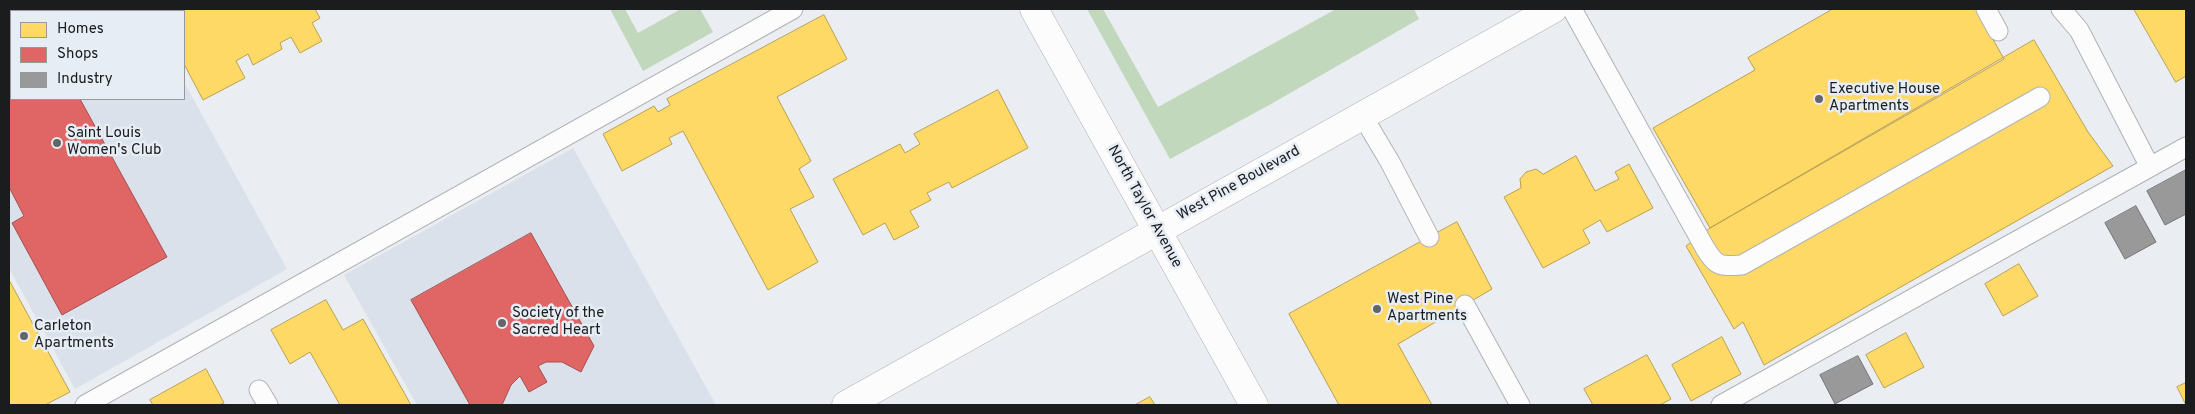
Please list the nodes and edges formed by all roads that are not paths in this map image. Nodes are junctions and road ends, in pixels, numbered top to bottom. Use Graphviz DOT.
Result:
graph roads {
  1 [pos="793,9"];
  2 [pos="1034,9"];
  3 [pos="1553,9"];
  4 [pos="1572,9"];
  5 [pos="1986,9"];
  6 [pos="2061,9"];
  7 [pos="1998,31"];
  8 [pos="2040,96"];
  9 [pos="1362,115"];
  10 [pos="2186,147"];
  11 [pos="2150,167"];
  12 [pos="1157,230"];
  13 [pos="1429,237"];
  14 [pos="1465,304"];
  15 [pos="85,405"];
  16 [pos="846,405"];
  17 [pos="1254,405"];
  18 [pos="1520,405"];
  19 [pos="1721,405"];
  1 -- 15 [label="lane"];
  2 -- 12 [label="street, North Taylor Avenue"];
  3 -- 9 [label="street, West Pine Boulevard"];
  4 -- 8 [label="lane"];
  5 -- 7 [label="lane"];
  6 -- 11 [label="lane"];
  9 -- 12 [label="street, West Pine Boulevard"];
  9 -- 13 [label="lane"];
  10 -- 11 [label="lane"];
  11 -- 19 [label="lane"];
  12 -- 16 [label="street, West Pine Boulevard"];
  12 -- 17 [label="street, North Taylor Avenue"];
  14 -- 18 [label="lane"];
}
